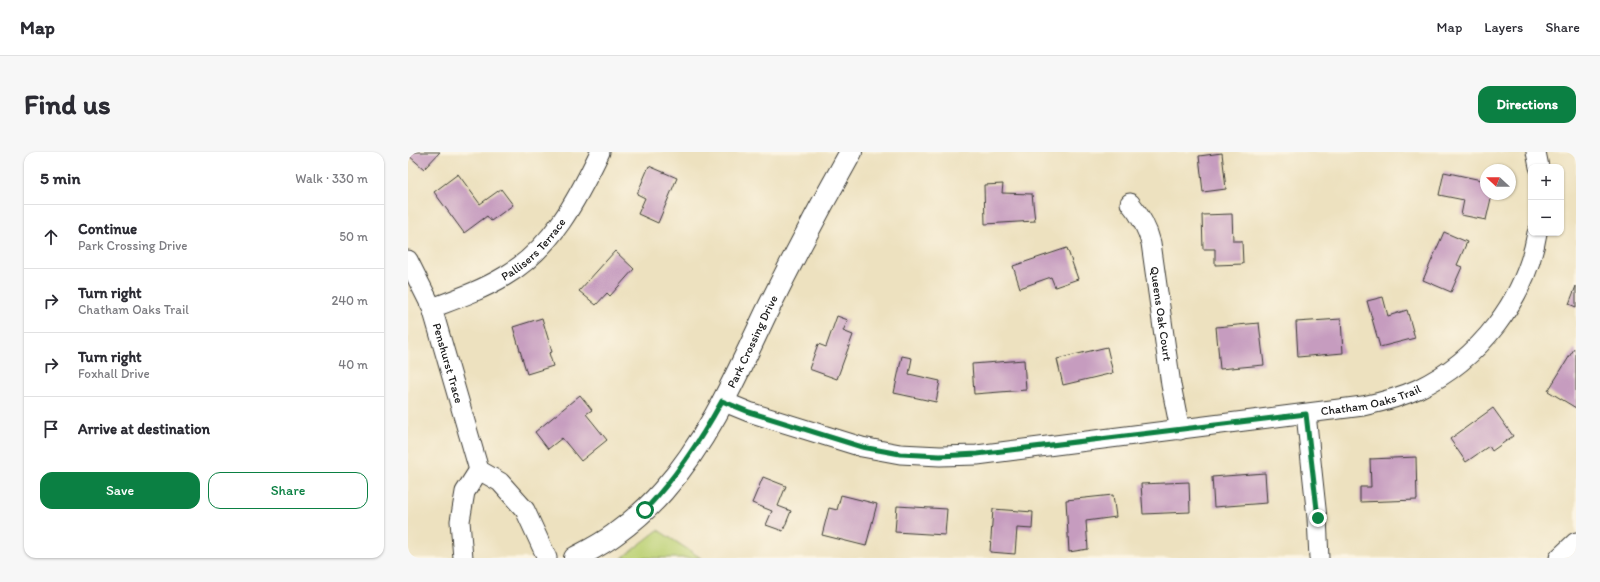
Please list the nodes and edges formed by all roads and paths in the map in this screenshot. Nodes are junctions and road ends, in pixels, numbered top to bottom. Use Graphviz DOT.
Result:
graph roads {
  1 [pos="600,152"];
  2 [pos="851,152"];
  3 [pos="1536,152"];
  4 [pos="1538,164"];
  5 [pos="1130,203"];
  6 [pos="1536,236"];
  7 [pos="408,260"];
  8 [pos="432,308"];
  9 [pos="722,401"];
  10 [pos="1306,414"];
  11 [pos="1180,430"];
  12 [pos="479,470"];
  13 [pos="1576,542"];
  14 [pos="463,558"];
  15 [pos="548,558"];
  16 [pos="575,558"];
  17 [pos="1319,558"];
  18 [pos="1559,558"];
  1 -- 8 [label="street, Pallisers Terrace"];
  2 -- 9 [label="street, Park Crossing Drive"];
  3 -- 4 [label="street"];
  5 -- 11 [label="street, Queens Oak Court"];
  6 -- 10 [label="street, Chatham Oaks Trail"];
  7 -- 8 [label="street, Penshurst Trace"];
  8 -- 12 [label="street, Penshurst Trace"];
  9 -- 11 [label="street, Chatham Oaks Trail"];
  9 -- 16 [label="street, Park Crossing Drive"];
  10 -- 11 [label="street, Chatham Oaks Trail"];
  10 -- 17 [label="street"];
  12 -- 14 [label="street"];
  12 -- 15 [label="street"];
  13 -- 18 [label="street"];
}
